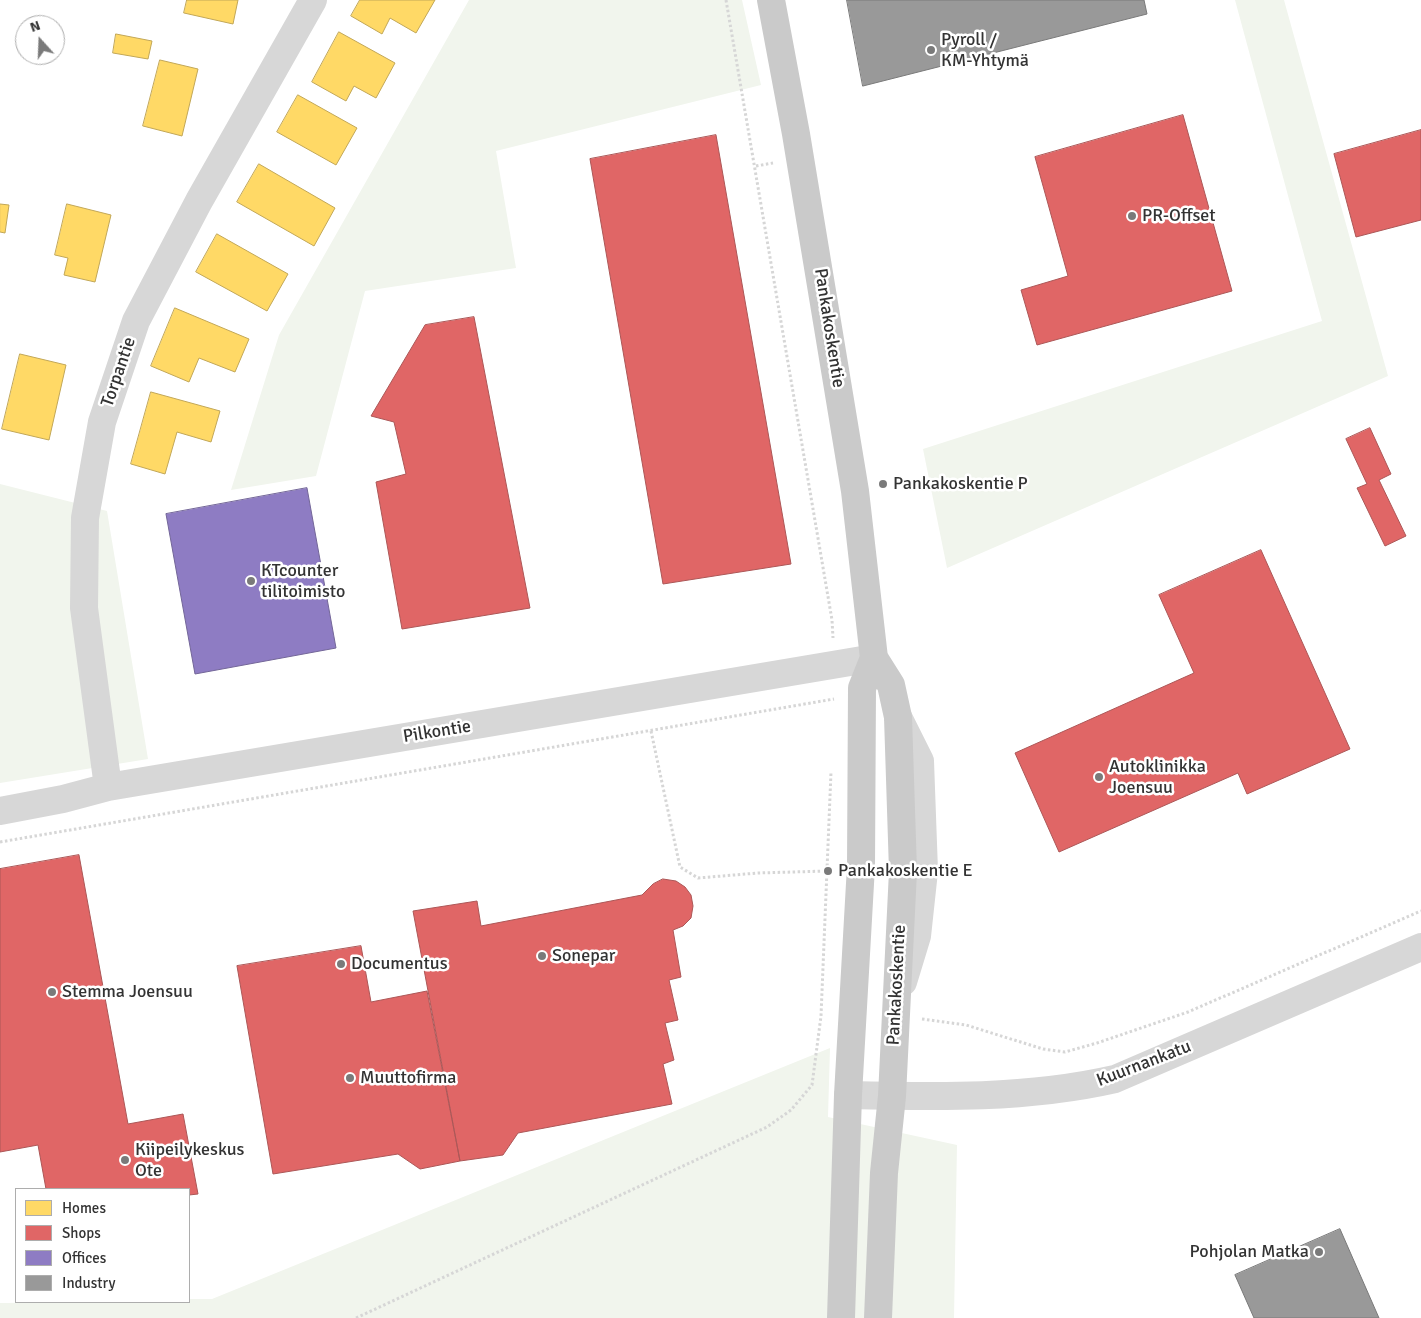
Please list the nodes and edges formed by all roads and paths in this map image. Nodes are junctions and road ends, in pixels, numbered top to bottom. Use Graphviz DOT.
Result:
graph roads {
  1 [pos="313,0"];
  2 [pos="726,0"];
  3 [pos="771,0"];
  4 [pos="874,658"];
  5 [pos="833,665"];
  6 [pos="834,699"];
  7 [pos="833,709"];
  8 [pos="651,730"];
  9 [pos="832,766"];
  10 [pos="108,787"];
  11 [pos="0,811"];
  12 [pos="0,842"];
  13 [pos="828,871"];
  14 [pos="1421,911"];
  15 [pos="1421,947"];
  16 [pos="896,1009"];
  17 [pos="854,1015"];
  18 [pos="821,1016"];
  19 [pos="848,1095"];
  20 [pos="892,1096"];
  21 [pos="356,1318"];
  22 [pos="841,1318"];
  23 [pos="878,1318"];
  1 -- 10 [label="street, Torpantie"];
  2 -- 5 [label="path"];
  3 -- 4 [label="main road, Pankakoskentie"];
  4 -- 5 [label="street, Pilkontie"];
  4 -- 16 [label="main road, Pankakoskentie"];
  4 -- 17 [label="main road, Pankakoskentie"];
  5 -- 6 [label="path"];
  5 -- 10 [label="street, Pilkontie"];
  6 -- 7 [label="path"];
  6 -- 8 [label="path"];
  8 -- 12 [label="path"];
  8 -- 13 [label="path"];
  9 -- 13 [label="path"];
  10 -- 11 [label="street, Pilkontie"];
  13 -- 18 [label="path"];
  14 -- 16 [label="path"];
  15 -- 20 [label="street, Kuurnankatu"];
  16 -- 20 [label="main road, Pankakoskentie"];
  17 -- 18 [label="path"];
  17 -- 19 [label="main road, Pankakoskentie"];
  18 -- 21 [label="path"];
  19 -- 20 [label="street, Kuurnankatu"];
  19 -- 22 [label="main road, Pankakoskentie"];
  20 -- 23 [label="main road, Pankakoskentie"];
}
